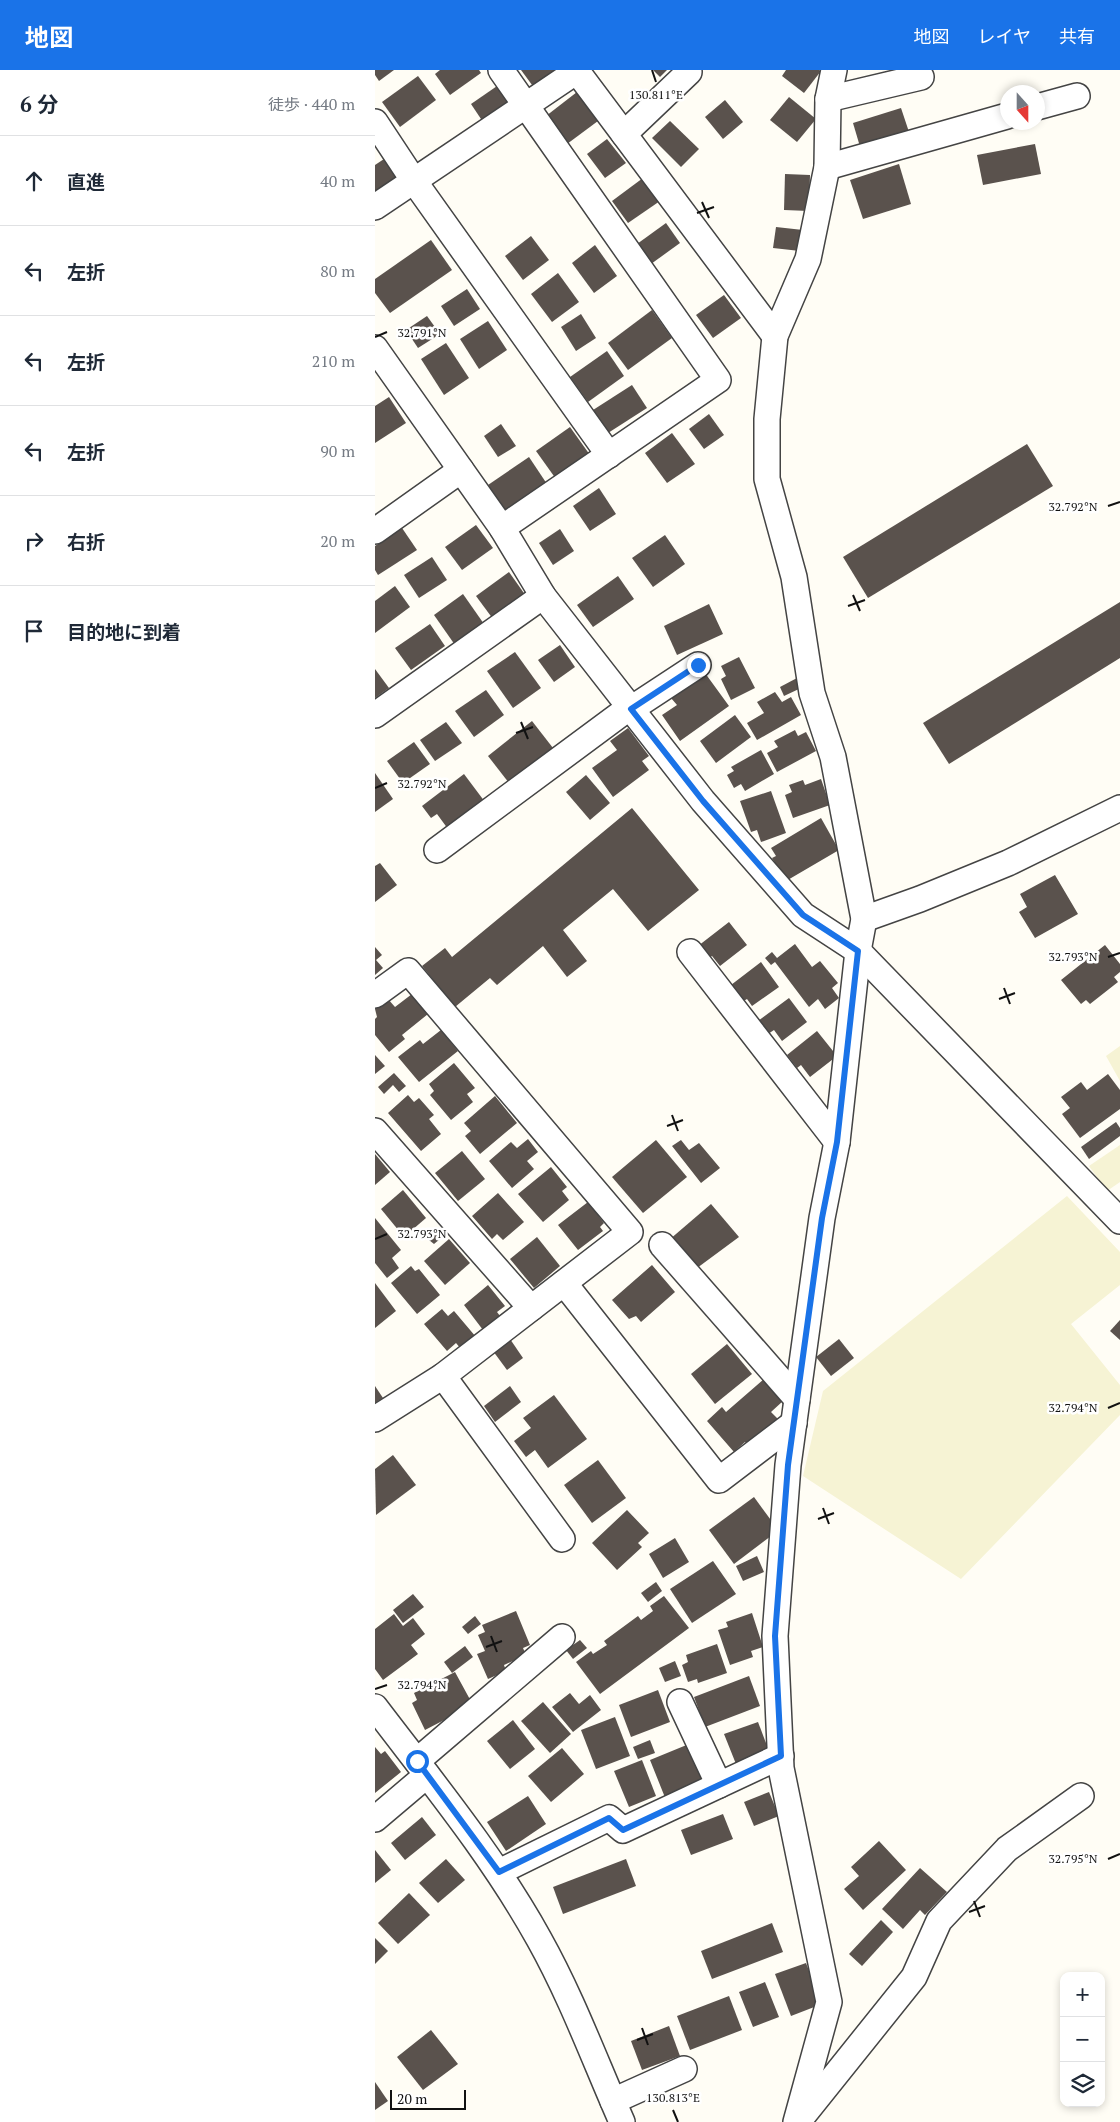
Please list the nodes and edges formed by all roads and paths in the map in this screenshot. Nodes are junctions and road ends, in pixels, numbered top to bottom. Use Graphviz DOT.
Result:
graph roads {
  1 [pos="501,70"];
  2 [pos="834,70"];
  3 [pos="577,71"];
  4 [pos="689,72"];
  5 [pos="921,77"];
  6 [pos="1077,96"];
  7 [pos="828,99"];
  8 [pos="526,106"];
  9 [pos="1045,106"];
  10 [pos="1000,118"];
  11 [pos="375,122"];
  12 [pos="623,134"];
  13 [pos="827,167"];
  14 [pos="414,181"];
  15 [pos="375,207"];
  16 [pos="775,336"];
  17 [pos="378,360"];
  18 [pos="609,455"];
  19 [pos="461,470"];
  20 [pos="502,528"];
  21 [pos="375,531"];
  22 [pos="543,596"];
  23 [pos="698,665"];
  24 [pos="630,708"];
  25 [pos="375,716"];
  26 [pos="1120,808"];
  27 [pos="437,850"];
  28 [pos="864,919"];
  29 [pos="858,951"];
  30 [pos="690,952"];
  31 [pos="375,995"];
  32 [pos="375,1131"];
  33 [pos="837,1142"];
  34 [pos="1120,1221"];
  35 [pos="662,1245"];
  36 [pos="564,1283"];
  37 [pos="531,1308"];
  38 [pos="443,1376"];
  39 [pos="796,1411"];
  40 [pos="375,1419"];
  41 [pos="562,1539"];
  42 [pos="563,1637"];
  43 [pos="680,1702"];
  44 [pos="375,1706"];
  45 [pos="781,1756"];
  46 [pos="422,1768"];
  47 [pos="719,1784"];
  48 [pos="1081,1796"];
  49 [pos="375,1819"];
  50 [pos="499,1872"];
  51 [pos="684,2069"];
  52 [pos="617,2112"];
  53 [pos="797,2122"];
  1 -- 8 [label="street"];
  2 -- 7 [label="street"];
  3 -- 8 [label="street"];
  3 -- 12 [label="street"];
  4 -- 12 [label="street"];
  5 -- 7 [label="street"];
  6 -- 9 [label="street"];
  7 -- 13 [label="street"];
  8 -- 14 [label="street"];
  8 -- 18 [label="street"];
  10 -- 13 [label="street"];
  11 -- 14 [label="street"];
  12 -- 16 [label="street"];
  13 -- 16 [label="street"];
  14 -- 15 [label="street"];
  14 -- 18 [label="street"];
  16 -- 28 [label="street"];
  17 -- 19 [label="street"];
  18 -- 20 [label="street"];
  19 -- 20 [label="street"];
  19 -- 21 [label="street"];
  20 -- 22 [label="street"];
  22 -- 24 [label="street"];
  22 -- 25 [label="street"];
  23 -- 24 [label="street"];
  24 -- 27 [label="street"];
  24 -- 29 [label="street"];
  26 -- 28 [label="street"];
  28 -- 29 [label="street"];
  29 -- 33 [label="street"];
  29 -- 34 [label="street"];
  30 -- 33 [label="street"];
  31 -- 36 [label="street"];
  32 -- 37 [label="street"];
  33 -- 39 [label="street"];
  35 -- 39 [label="street"];
  36 -- 37 [label="street"];
  36 -- 39 [label="street"];
  37 -- 38 [label="street"];
  38 -- 40 [label="street"];
  38 -- 41 [label="street"];
  39 -- 45 [label="street"];
  42 -- 46 [label="street"];
  43 -- 47 [label="street"];
  44 -- 46 [label="street"];
  45 -- 47 [label="street"];
  45 -- 53 [label="street"];
  46 -- 49 [label="street"];
  46 -- 50 [label="street"];
  47 -- 50 [label="street"];
  48 -- 53 [label="street"];
  50 -- 52 [label="street"];
  51 -- 52 [label="street"];
}
